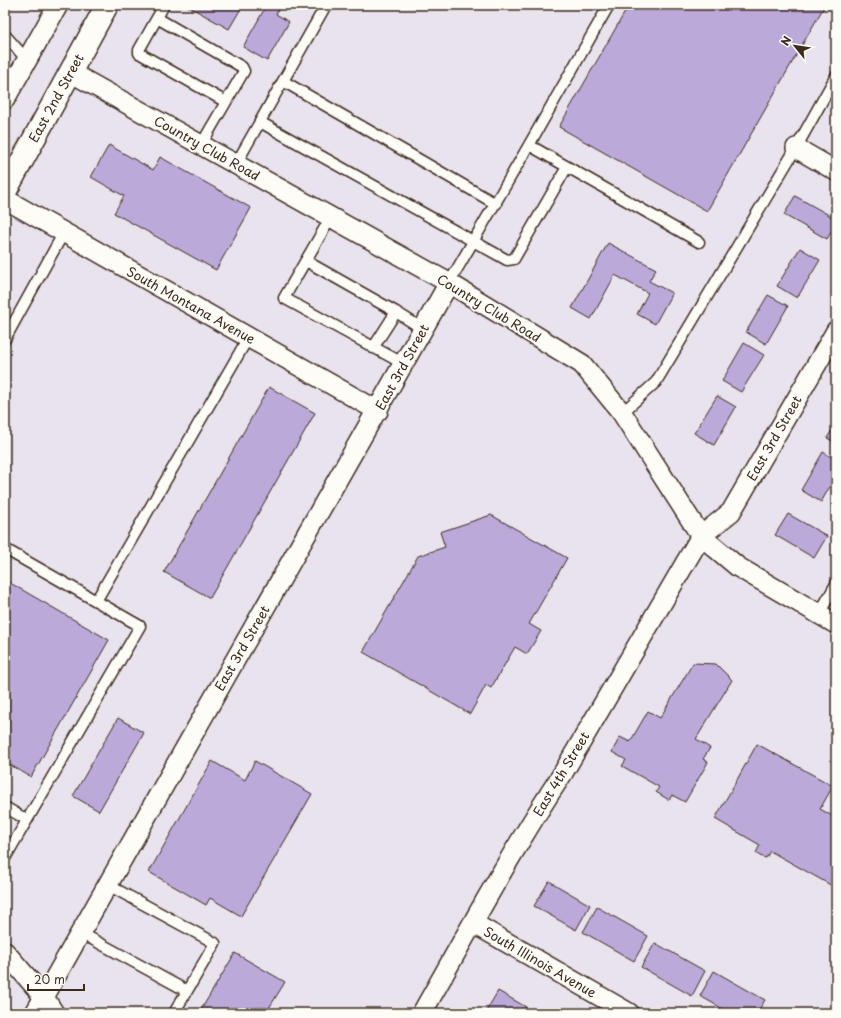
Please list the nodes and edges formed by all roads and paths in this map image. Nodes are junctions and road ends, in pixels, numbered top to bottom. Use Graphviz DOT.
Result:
graph roads {
  1 [pos="58,5"];
  2 [pos="107,5"];
  3 [pos="164,5"];
  4 [pos="326,5"];
  5 [pos="609,5"];
  6 [pos="157,18"];
  7 [pos="5,35"];
  8 [pos="27,60"];
  9 [pos="70,72"];
  10 [pos="836,76"];
  11 [pos="283,81"];
  12 [pos="5,99"];
  13 [pos="226,102"];
  14 [pos="260,122"];
  15 [pos="201,145"];
  16 [pos="530,145"];
  17 [pos="796,148"];
  18 [pos="236,164"];
  19 [pos="567,167"];
  20 [pos="836,171"];
  21 [pos="5,192"];
  22 [pos="5,199"];
  23 [pos="496,204"];
  24 [pos="331,217"];
  25 [pos="64,232"];
  26 [pos="474,241"];
  27 [pos="699,242"];
  28 [pos="306,261"];
  29 [pos="449,283"];
  30 [pos="396,312"];
  31 [pos="423,329"];
  32 [pos="836,331"];
  33 [pos="248,338"];
  34 [pos="5,339"];
  35 [pos="373,348"];
  36 [pos="404,364"];
  37 [pos="378,410"];
  38 [pos="622,413"];
  39 [pos="701,536"];
  40 [pos="5,549"];
  41 [pos="836,584"];
  42 [pos="96,601"];
  43 [pos="819,614"];
  44 [pos="836,624"];
  45 [pos="5,808"];
  46 [pos="27,820"];
  47 [pos="5,858"];
  48 [pos="108,885"];
  49 [pos="473,923"];
  50 [pos="81,933"];
  51 [pos="5,952"];
  52 [pos="186,991"];
  53 [pos="40,1005"];
  54 [pos="54,1013"];
  55 [pos="174,1013"];
  56 [pos="422,1013"];
  57 [pos="629,1013"];
  1 -- 8 [label="street"];
  2 -- 9 [label="main road, East 2nd Street"];
  3 -- 6 [label="lane"];
  4 -- 11 [label="lane"];
  5 -- 16 [label="lane"];
  6 -- 13 [label="lane"];
  6 -- 13 [label="lane"];
  7 -- 8 [label="lane"];
  8 -- 12 [label="street"];
  9 -- 15 [label="street, Country Club Road"];
  9 -- 21 [label="main road, East 2nd Street"];
  10 -- 17 [label="lane"];
  11 -- 14 [label="lane"];
  11 -- 23 [label="lane"];
  13 -- 15 [label="lane"];
  14 -- 18 [label="lane"];
  14 -- 26 [label="lane"];
  15 -- 18 [label="street, Country Club Road"];
  16 -- 19 [label="lane"];
  16 -- 23 [label="lane"];
  17 -- 20 [label="street"];
  17 -- 38 [label="lane"];
  18 -- 24 [label="street, Country Club Road"];
  19 -- 26 [label="lane"];
  19 -- 27 [label="lane"];
  22 -- 25 [label="street, South Montana Avenue"];
  23 -- 26 [label="lane"];
  24 -- 28 [label="lane"];
  24 -- 29 [label="street, Country Club Road"];
  25 -- 33 [label="street, South Montana Avenue"];
  25 -- 34 [label="lane"];
  26 -- 29 [label="lane"];
  28 -- 30 [label="lane"];
  28 -- 35 [label="lane"];
  29 -- 31 [label="street, East 3rd Street"];
  29 -- 38 [label="street, Country Club Road"];
  30 -- 31 [label="lane"];
  30 -- 35 [label="lane"];
  31 -- 36 [label="street, East 3rd Street"];
  32 -- 39 [label="street, East 3rd Street"];
  33 -- 37 [label="street, South Montana Avenue"];
  33 -- 42 [label="lane"];
  35 -- 36 [label="lane"];
  36 -- 37 [label="street, East 3rd Street"];
  37 -- 48 [label="street, East 3rd Street"];
  38 -- 39 [label="street, Country Club Road"];
  39 -- 43 [label="street, Country Club Road"];
  39 -- 49 [label="street, East 4th Street"];
  40 -- 42 [label="lane"];
  41 -- 43 [label="lane"];
  42 -- 46 [label="lane"];
  43 -- 44 [label="street, Country Club Road"];
  45 -- 46 [label="lane"];
  46 -- 47 [label="lane"];
  48 -- 50 [label="street, East 3rd Street"];
  48 -- 52 [label="lane"];
  49 -- 56 [label="street, East 4th Street"];
  49 -- 57 [label="street, South Illinois Avenue"];
  50 -- 52 [label="lane"];
  50 -- 53 [label="street, East 3rd Street"];
  51 -- 53 [label="street"];
  52 -- 55 [label="lane"];
  53 -- 54 [label="street"];
}
